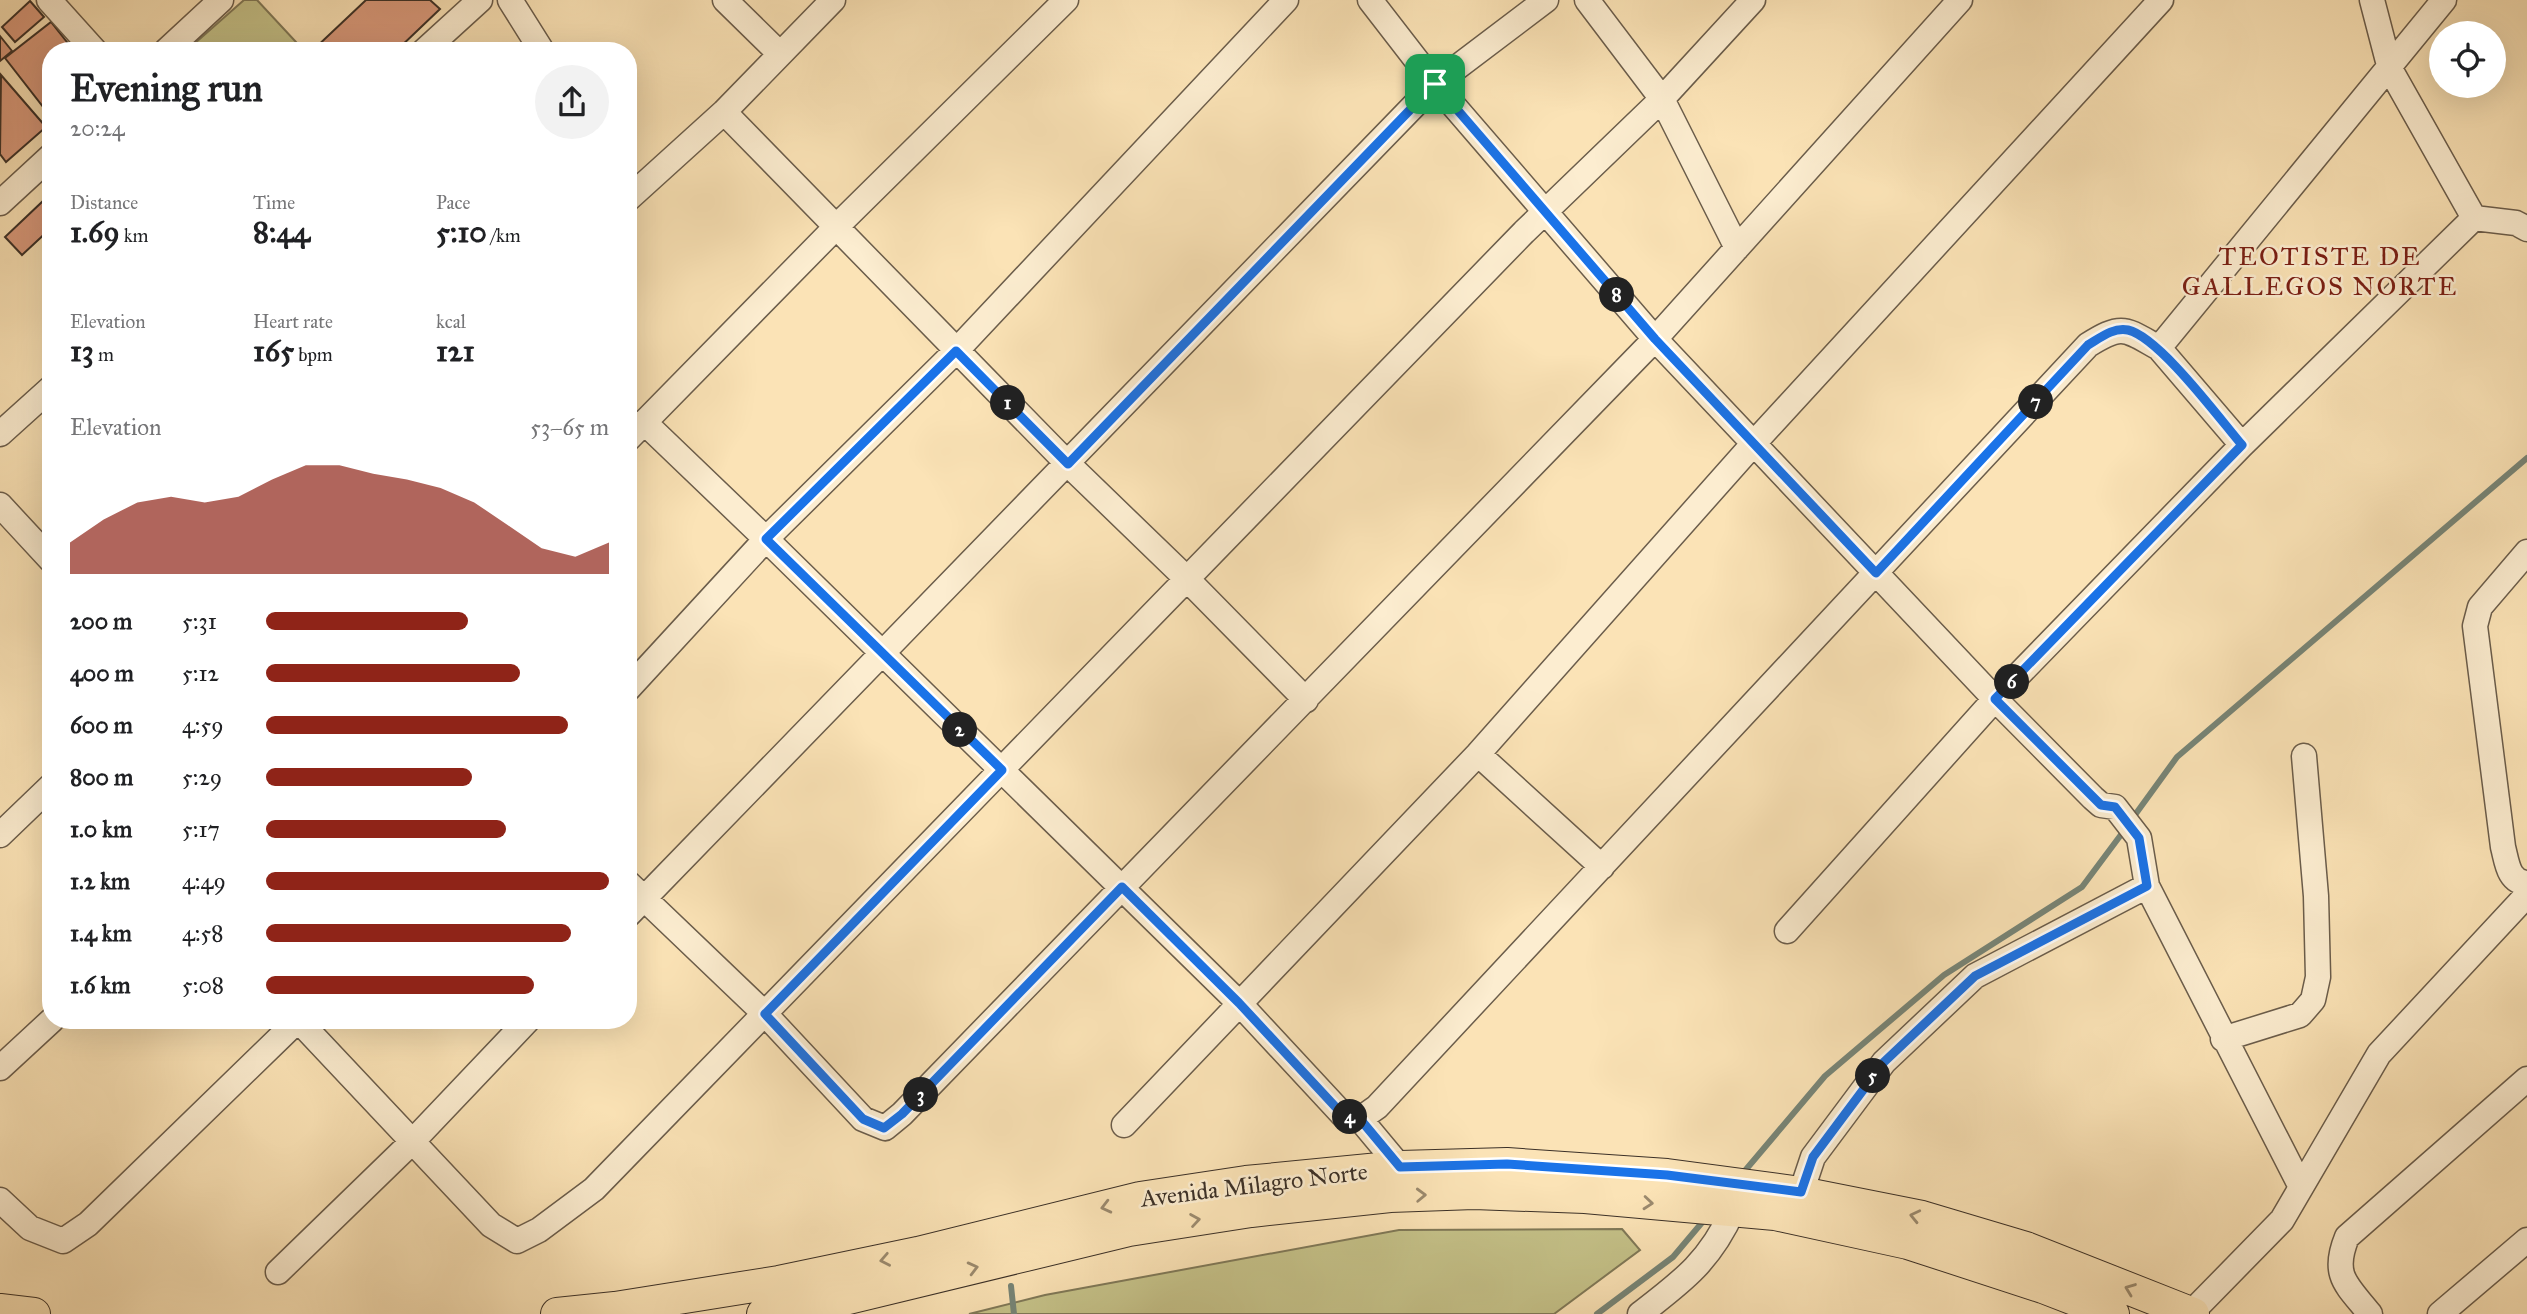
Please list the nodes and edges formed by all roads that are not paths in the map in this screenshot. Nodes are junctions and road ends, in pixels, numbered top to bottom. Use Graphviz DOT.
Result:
graph roads {
  1 [pos="49,0"];
  2 [pos="221,0"];
  3 [pos="480,0"];
  4 [pos="510,0"];
  5 [pos="725,0"];
  6 [pos="833,0"];
  7 [pos="1066,0"];
  8 [pos="1286,0"];
  9 [pos="1370,0"];
  10 [pos="1546,0"];
  11 [pos="1587,0"];
  12 [pos="1753,0"];
  13 [pos="1960,0"];
  14 [pos="2161,0"];
  15 [pos="2372,0"];
  16 [pos="2444,0"];
  17 [pos="87,42"];
  18 [pos="176,42"];
  19 [pos="434,42"];
  20 [pos="536,42"];
  21 [pos="780,54"];
  22 [pos="2390,69"];
  23 [pos="1435,84"];
  24 [pos="1662,99"];
  25 [pos="724,111"];
  26 [pos="42,164"];
  27 [pos="637,191"];
  28 [pos="0,203"];
  29 [pos="1545,212"];
  30 [pos="2474,218"];
  31 [pos="2523,221"];
  32 [pos="837,226"];
  33 [pos="1737,248"];
  34 [pos="1655,339"];
  35 [pos="2159,348"];
  36 [pos="956,351"];
  37 [pos="42,396"];
  38 [pos="637,430"];
  39 [pos="637,432"];
  40 [pos="0,434"];
  41 [pos="1755,442"];
  42 [pos="2242,445"];
  43 [pos="1068,464"];
  44 [pos="0,505"];
  45 [pos="766,539"];
  46 [pos="42,550"];
  47 [pos="2527,552"];
  48 [pos="1876,573"];
  49 [pos="1187,579"];
  50 [pos="883,655"];
  51 [pos="637,679"];
  52 [pos="1995,699"];
  53 [pos="1306,700"];
  54 [pos="1478,754"];
  55 [pos="2304,755"];
  56 [pos="1002,770"];
  57 [pos="42,795"];
  58 [pos="0,835"];
  59 [pos="1602,867"];
  60 [pos="2527,883"];
  61 [pos="2147,886"];
  62 [pos="1122,887"];
  63 [pos="2527,895"];
  64 [pos="637,896"];
  65 [pos="637,902"];
  66 [pos="1787,931"];
  67 [pos="1239,1003"];
  68 [pos="765,1014"];
  69 [pos="42,1029"];
  70 [pos="289,1029"];
  71 [pos="306,1029"];
  72 [pos="519,1029"];
  73 [pos="2223,1039"];
  74 [pos="0,1068"];
  75 [pos="2527,1079"];
  76 [pos="1360,1119"];
  77 [pos="1124,1125"];
  78 [pos="412,1142"];
  79 [pos="1400,1167"];
  80 [pos="2301,1187"];
  81 [pos="1801,1192"];
  82 [pos="0,1200"];
  83 [pos="1733,1210"];
  84 [pos="2527,1240"];
  85 [pos="278,1272"];
  86 [pos="0,1310"];
  87 [pos="1650,1311"];
  88 [pos="34,1314"];
  89 [pos="556,1314"];
  90 [pos="762,1314"];
  91 [pos="2113,1314"];
  92 [pos="2191,1314"];
  93 [pos="2370,1314"];
  94 [pos="2440,1314"];
  1 -- 17 [label="street"];
  2 -- 18 [label="street"];
  3 -- 19 [label="street"];
  4 -- 20 [label="street"];
  5 -- 21 [label="street"];
  6 -- 21 [label="street"];
  7 -- 32 [label="street"];
  8 -- 36 [label="street"];
  9 -- 23 [label="street"];
  10 -- 23 [label="street"];
  11 -- 24 [label="street"];
  12 -- 24 [label="street"];
  13 -- 33 [label="street"];
  14 -- 41 [label="street"];
  15 -- 22 [label="street"];
  16 -- 22 [label="street"];
  21 -- 25 [label="street"];
  22 -- 30 [label="street"];
  22 -- 35 [label="street"];
  23 -- 29 [label="street"];
  23 -- 43 [label="street"];
  24 -- 29 [label="street"];
  24 -- 33 [label="street"];
  25 -- 27 [label="street"];
  25 -- 32 [label="street"];
  26 -- 28 [label="street"];
  29 -- 34 [label="street"];
  29 -- 49 [label="street"];
  30 -- 31 [label="street"];
  30 -- 42 [label="street"];
  32 -- 36 [label="street"];
  32 -- 38 [label="street"];
  33 -- 34 [label="street"];
  34 -- 41 [label="street"];
  34 -- 53 [label="street"];
  35 -- 42 [label="street"];
  35 -- 48 [label="street"];
  36 -- 43 [label="street"];
  36 -- 45 [label="street"];
  37 -- 40 [label="street"];
  39 -- 45 [label="street"];
  41 -- 48 [label="street"];
  41 -- 54 [label="street"];
  42 -- 52 [label="street"];
  43 -- 49 [label="street"];
  43 -- 50 [label="street"];
  44 -- 46 [label="street"];
  45 -- 50 [label="street"];
  45 -- 51 [label="street"];
  47 -- 60 [label="street"];
  48 -- 52 [label="street"];
  48 -- 59 [label="street"];
  49 -- 53 [label="street"];
  49 -- 56 [label="street"];
  50 -- 56 [label="street"];
  50 -- 64 [label="street"];
  52 -- 61 [label="street"];
  52 -- 66 [label="street"];
  53 -- 62 [label="street"];
  54 -- 59 [label="street"];
  54 -- 67 [label="street"];
  55 -- 73 [label="street"];
  56 -- 62 [label="street"];
  56 -- 68 [label="street"];
  57 -- 58 [label="street"];
  59 -- 76 [label="street"];
  61 -- 73 [label="street"];
  61 -- 81 [label="street"];
  62 -- 67 [label="street"];
  62 -- 68 [label="street"];
  63 -- 80 [label="street"];
  65 -- 68 [label="street"];
  67 -- 76 [label="street"];
  67 -- 77 [label="street"];
  68 -- 78 [label="street"];
  69 -- 74 [label="street"];
  70 -- 82 [label="street"];
  71 -- 78 [label="street"];
  72 -- 78 [label="street"];
  73 -- 80 [label="street"];
  75 -- 93 [label="street"];
  76 -- 79 [label="street"];
  78 -- 85 [label="street"];
  79 -- 81 [label="main road, Avenida Milagro Norte"];
  79 -- 89 [label="main road, Avenida Milagro Norte, one-way"];
  80 -- 92 [label="street"];
  92 -- 81 [label="main road, Avenida Milagro Norte, one-way"];
  83 -- 87 [label="street"];
  90 -- 83 [label="main road, Avenida Milagro Norte, one-way"];
  83 -- 91 [label="main road, Avenida Milagro Norte"];
  84 -- 94 [label="street"];
  86 -- 88 [label="main road"];
}
